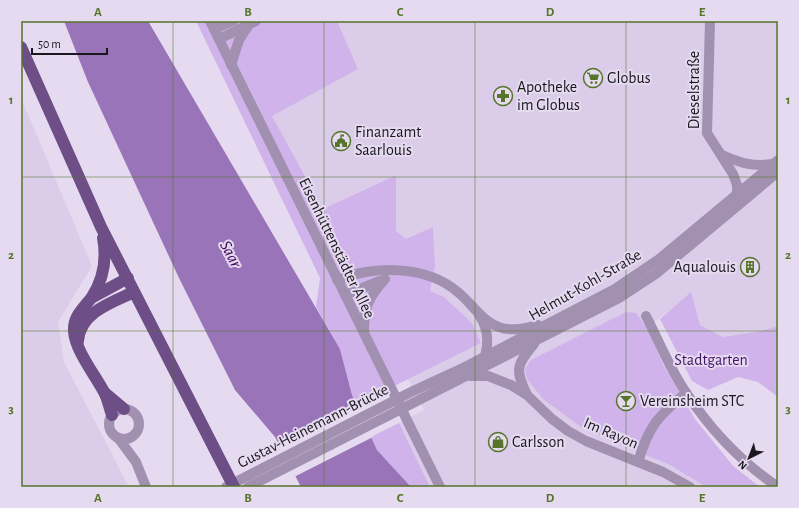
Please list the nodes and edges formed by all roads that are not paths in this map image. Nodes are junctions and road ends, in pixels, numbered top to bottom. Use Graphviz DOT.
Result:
graph roads {
  1 [pos="233,21"];
  2 [pos="710,21"];
  3 [pos="252,23"];
  4 [pos="212,25"];
  5 [pos="218,39"];
  6 [pos="21,47"];
  7 [pos="231,65"];
  8 [pos="722,155"];
  9 [pos="776,165"];
  10 [pos="737,196"];
  11 [pos="101,227"];
  12 [pos="399,271"];
  13 [pos="128,278"];
  14 [pos="385,279"];
  15 [pos="337,280"];
  16 [pos="134,292"];
  17 [pos="344,295"];
  18 [pos="91,298"];
  19 [pos="472,305"];
  20 [pos="646,316"];
  21 [pos="555,321"];
  22 [pos="364,334"];
  23 [pos="536,341"];
  24 [pos="79,348"];
  25 [pos="485,356"];
  26 [pos="468,376"];
  27 [pos="686,393"];
  28 [pos="105,394"];
  29 [pos="527,395"];
  30 [pos="416,396"];
  31 [pos="124,409"];
  32 [pos="112,415"];
  33 [pos="133,437"];
  34 [pos="119,439"];
  35 [pos="136,462"];
  36 [pos="638,462"];
  37 [pos="144,483"];
  38 [pos="151,487"];
  39 [pos="226,487"];
  40 [pos="234,487"];
  41 [pos="248,487"];
  42 [pos="440,487"];
  43 [pos="690,487"];
  44 [pos="778,487"];
  1 -- 4 [label="street"];
  2 -- 8 [label="street, Dieselstraße"];
  3 -- 5 [label="street"];
  3 -- 7 [label="street"];
  4 -- 5 [label="street, Eisenhüttenstädter Allee"];
  5 -- 7 [label="street, Eisenhüttenstädter Allee"];
  6 -- 11 [label="main road"];
  7 -- 15 [label="street, Eisenhüttenstädter Allee"];
  8 -- 9 [label="street, Dieselstraße"];
  8 -- 10 [label="street, Dieselstraße"];
  9 -- 10 [label="street, Helmut-Kohl-Straße"];
  9 -- 23 [label="street, Helmut-Kohl-Straße"];
  10 -- 21 [label="street, Helmut-Kohl-Straße"];
  11 -- 13 [label="main road"];
  11 -- 18 [label="main road"];
  12 -- 14 [label="street"];
  12 -- 15 [label="street"];
  12 -- 19 [label="street"];
  13 -- 16 [label="main road"];
  13 -- 18 [label="main road"];
  14 -- 17 [label="street"];
  14 -- 22 [label="street"];
  15 -- 17 [label="street, Eisenhüttenstädter Allee"];
  16 -- 24 [label="main road"];
  16 -- 40 [label="main road"];
  17 -- 22 [label="street, Eisenhüttenstädter Allee"];
  18 -- 24 [label="main road"];
  19 -- 21 [label="street"];
  19 -- 25 [label="street"];
  20 -- 27 [label="street"];
  21 -- 25 [label="street, Helmut-Kohl-Straße"];
  22 -- 42 [label="street, Eisenhüttenstädter Allee"];
  23 -- 26 [label="street, Helmut-Kohl-Straße"];
  23 -- 29 [label="street, Im Rayon"];
  24 -- 28 [label="main road"];
  25 -- 30 [label="street, Helmut-Kohl-Straße"];
  26 -- 29 [label="street, Im Rayon"];
  26 -- 30 [label="street, Helmut-Kohl-Straße"];
  27 -- 36 [label="street"];
  27 -- 44 [label="street"];
  28 -- 31 [label="main road"];
  28 -- 32 [label="main road"];
  29 -- 36 [label="street, Im Rayon"];
  30 -- 39 [label="street, Gustav-Heinemann-Brücke"];
  30 -- 41 [label="street, Gustav-Heinemann-Brücke"];
  31 -- 32 [label="street"];
  31 -- 33 [label="street"];
  32 -- 34 [label="street"];
  33 -- 34 [label="street"];
  33 -- 35 [label="street"];
  34 -- 35 [label="street"];
  35 -- 37 [label="street"];
  36 -- 43 [label="street, Im Rayon"];
  37 -- 38 [label="street"];
}
